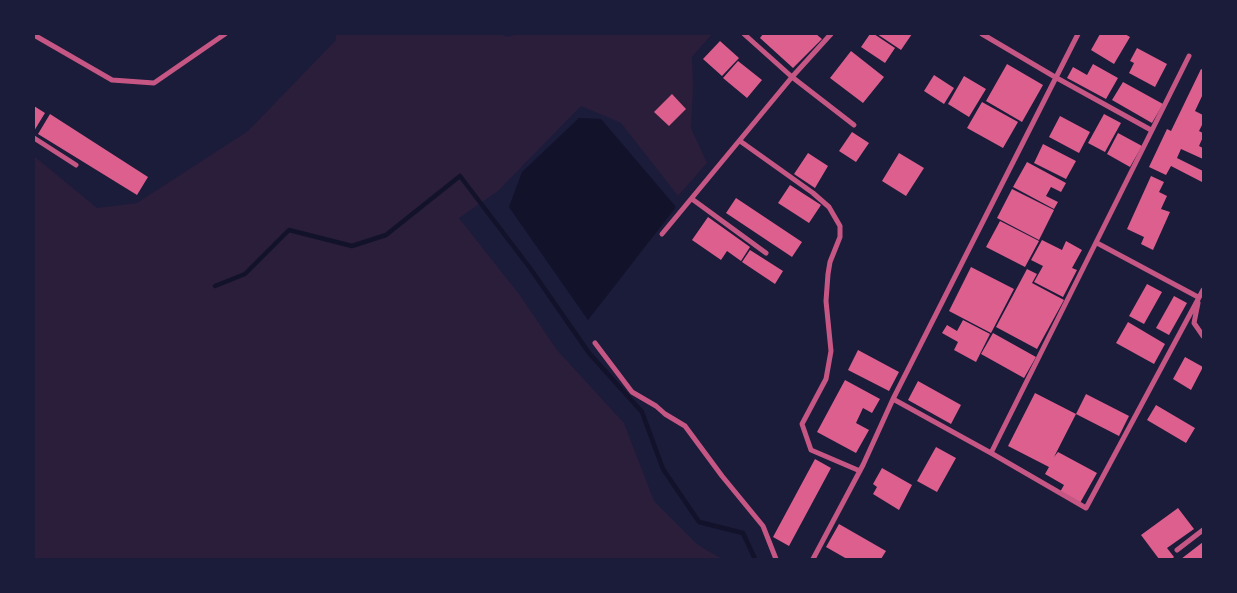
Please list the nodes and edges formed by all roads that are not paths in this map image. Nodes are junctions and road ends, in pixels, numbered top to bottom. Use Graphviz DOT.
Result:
graph roads {
  1 [pos="224,34"];
  2 [pos="744,34"];
  3 [pos="831,34"];
  4 [pos="982,34"];
  5 [pos="1078,34"];
  6 [pos="34,35"];
  7 [pos="1189,56"];
  8 [pos="792,77"];
  9 [pos="1055,77"];
  10 [pos="854,125"];
  11 [pos="1152,130"];
  12 [pos="34,138"];
  13 [pos="740,142"];
  14 [pos="76,165"];
  15 [pos="692,199"];
  16 [pos="662,234"];
  17 [pos="1096,243"];
  18 [pos="766,253"];
  19 [pos="1203,290"];
  20 [pos="1198,297"];
  21 [pos="1203,336"];
  22 [pos="595,343"];
  23 [pos="893,399"];
  24 [pos="991,453"];
  25 [pos="860,471"];
  26 [pos="1203,530"];
  27 [pos="1177,550"];
  28 [pos="776,559"];
  29 [pos="814,559"];
  1 -- 6 [label="street"];
  2 -- 8 [label="street"];
  3 -- 8 [label="street"];
  4 -- 9 [label="street"];
  5 -- 9 [label="street"];
  7 -- 11 [label="street"];
  8 -- 10 [label="street"];
  8 -- 13 [label="street"];
  9 -- 11 [label="street"];
  9 -- 23 [label="street"];
  11 -- 17 [label="street"];
  12 -- 14 [label="street"];
  13 -- 15 [label="street"];
  13 -- 25 [label="street"];
  15 -- 16 [label="street"];
  15 -- 18 [label="street"];
  17 -- 20 [label="street"];
  17 -- 24 [label="street"];
  19 -- 20 [label="street"];
  20 -- 21 [label="street"];
  20 -- 24 [label="street"];
  22 -- 28 [label="street"];
  23 -- 24 [label="street"];
  23 -- 25 [label="street"];
  25 -- 29 [label="street"];
  26 -- 27 [label="street"];
}
